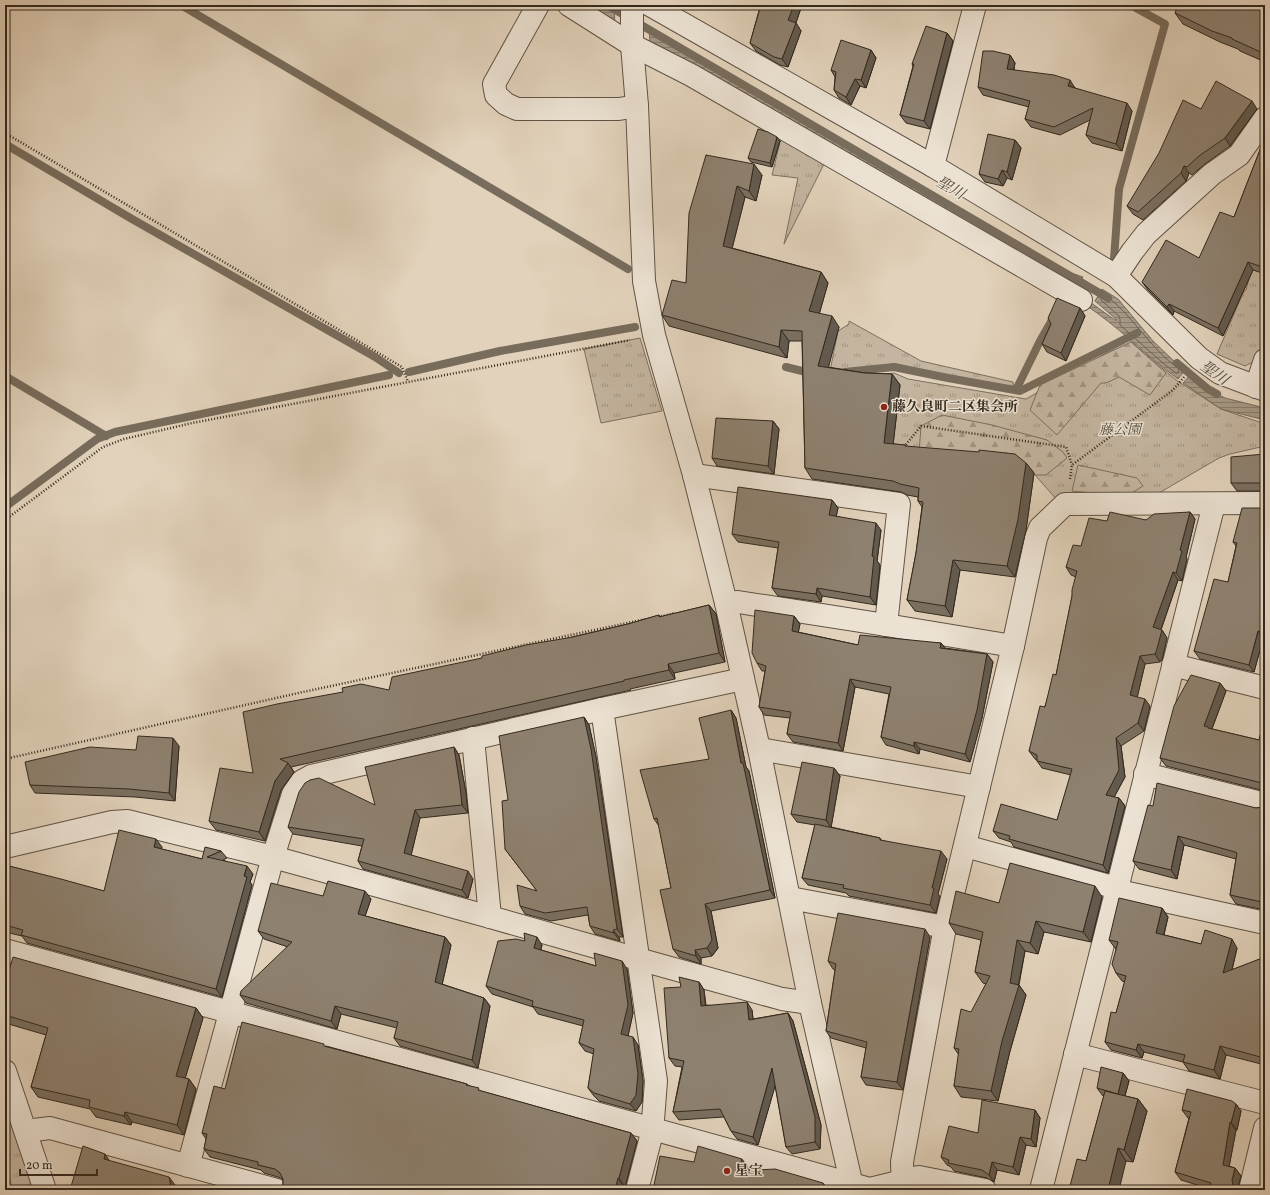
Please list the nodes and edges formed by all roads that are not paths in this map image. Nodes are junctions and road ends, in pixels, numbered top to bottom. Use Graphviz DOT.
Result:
graph roads {
  1 [pos="538,5"];
  2 [pos="568,5"];
  3 [pos="975,5"];
  4 [pos="638,7"];
  5 [pos="632,40"];
  6 [pos="637,106"];
  7 [pos="1265,118"];
  8 [pos="932,166"];
  9 [pos="1116,276"];
  10 [pos="1081,300"];
  11 [pos="1265,360"];
  12 [pos="1260,389"];
  13 [pos="694,475"];
  14 [pos="1265,503"];
  15 [pos="1214,504"];
  16 [pos="726,603"];
  17 [pos="886,625"];
  18 [pos="1013,646"];
  19 [pos="1173,665"];
  20 [pos="743,679"];
  21 [pos="1265,688"];
  22 [pos="602,709"];
  23 [pos="473,738"];
  24 [pos="760,749"];
  25 [pos="1145,774"];
  26 [pos="979,787"];
  27 [pos="1265,804"];
  28 [pos="965,846"];
  29 [pos="5,847"];
  30 [pos="273,857"];
  31 [pos="1116,888"];
  32 [pos="790,898"];
  33 [pos="490,917"];
  34 [pos="1265,923"];
  35 [pos="945,927"];
  36 [pos="5,950"];
  37 [pos="638,960"];
  38 [pos="810,1003"];
  39 [pos="230,1012"];
  40 [pos="1075,1054"];
  41 [pos="5,1071"];
  42 [pos="1265,1103"];
  43 [pos="1265,1128"];
  44 [pos="652,1129"];
  45 [pos="26,1131"];
  46 [pos="188,1166"];
  47 [pos="903,1185"];
  48 [pos="853,1187"];
  49 [pos="45,1190"];
  50 [pos="278,1190"];
  51 [pos="637,1190"];
  52 [pos="985,1190"];
  53 [pos="1041,1190"];
  54 [pos="1250,1190"];
  1 -- 6 [label="street"];
  2 -- 5 [label="street"];
  3 -- 8 [label="street"];
  4 -- 5 [label="street"];
  4 -- 8 [label="street"];
  5 -- 6 [label="street"];
  5 -- 10 [label="street"];
  6 -- 13 [label="street"];
  7 -- 9 [label="street"];
  8 -- 9 [label="street"];
  9 -- 12 [label="street"];
  11 -- 12 [label="street"];
  13 -- 16 [label="street"];
  13 -- 17 [label="street"];
  14 -- 15 [label="street"];
  15 -- 18 [label="street"];
  15 -- 19 [label="street"];
  16 -- 17 [label="street"];
  16 -- 20 [label="street"];
  17 -- 18 [label="street"];
  18 -- 26 [label="street"];
  19 -- 21 [label="street"];
  19 -- 25 [label="street"];
  20 -- 22 [label="street"];
  20 -- 24 [label="street"];
  22 -- 23 [label="street"];
  22 -- 37 [label="street"];
  23 -- 30 [label="street"];
  23 -- 33 [label="street"];
  24 -- 26 [label="street"];
  24 -- 32 [label="street"];
  25 -- 27 [label="street"];
  25 -- 31 [label="street"];
  26 -- 28 [label="street"];
  28 -- 31 [label="street"];
  28 -- 35 [label="street"];
  29 -- 30 [label="street"];
  30 -- 33 [label="street"];
  30 -- 39 [label="street"];
  31 -- 34 [label="street"];
  31 -- 40 [label="street"];
  32 -- 35 [label="street"];
  32 -- 38 [label="street"];
  33 -- 37 [label="street"];
  35 -- 47 [label="street"];
  36 -- 39 [label="street"];
  37 -- 38 [label="street"];
  37 -- 44 [label="street"];
  38 -- 48 [label="street"];
  39 -- 44 [label="street"];
  39 -- 46 [label="street"];
  40 -- 42 [label="street"];
  40 -- 53 [label="street"];
  41 -- 45 [label="street"];
  43 -- 54 [label="street"];
  44 -- 48 [label="street"];
  44 -- 51 [label="street"];
  45 -- 46 [label="street"];
  45 -- 49 [label="street"];
  46 -- 50 [label="street"];
  47 -- 48 [label="street"];
  47 -- 52 [label="street"];
}
